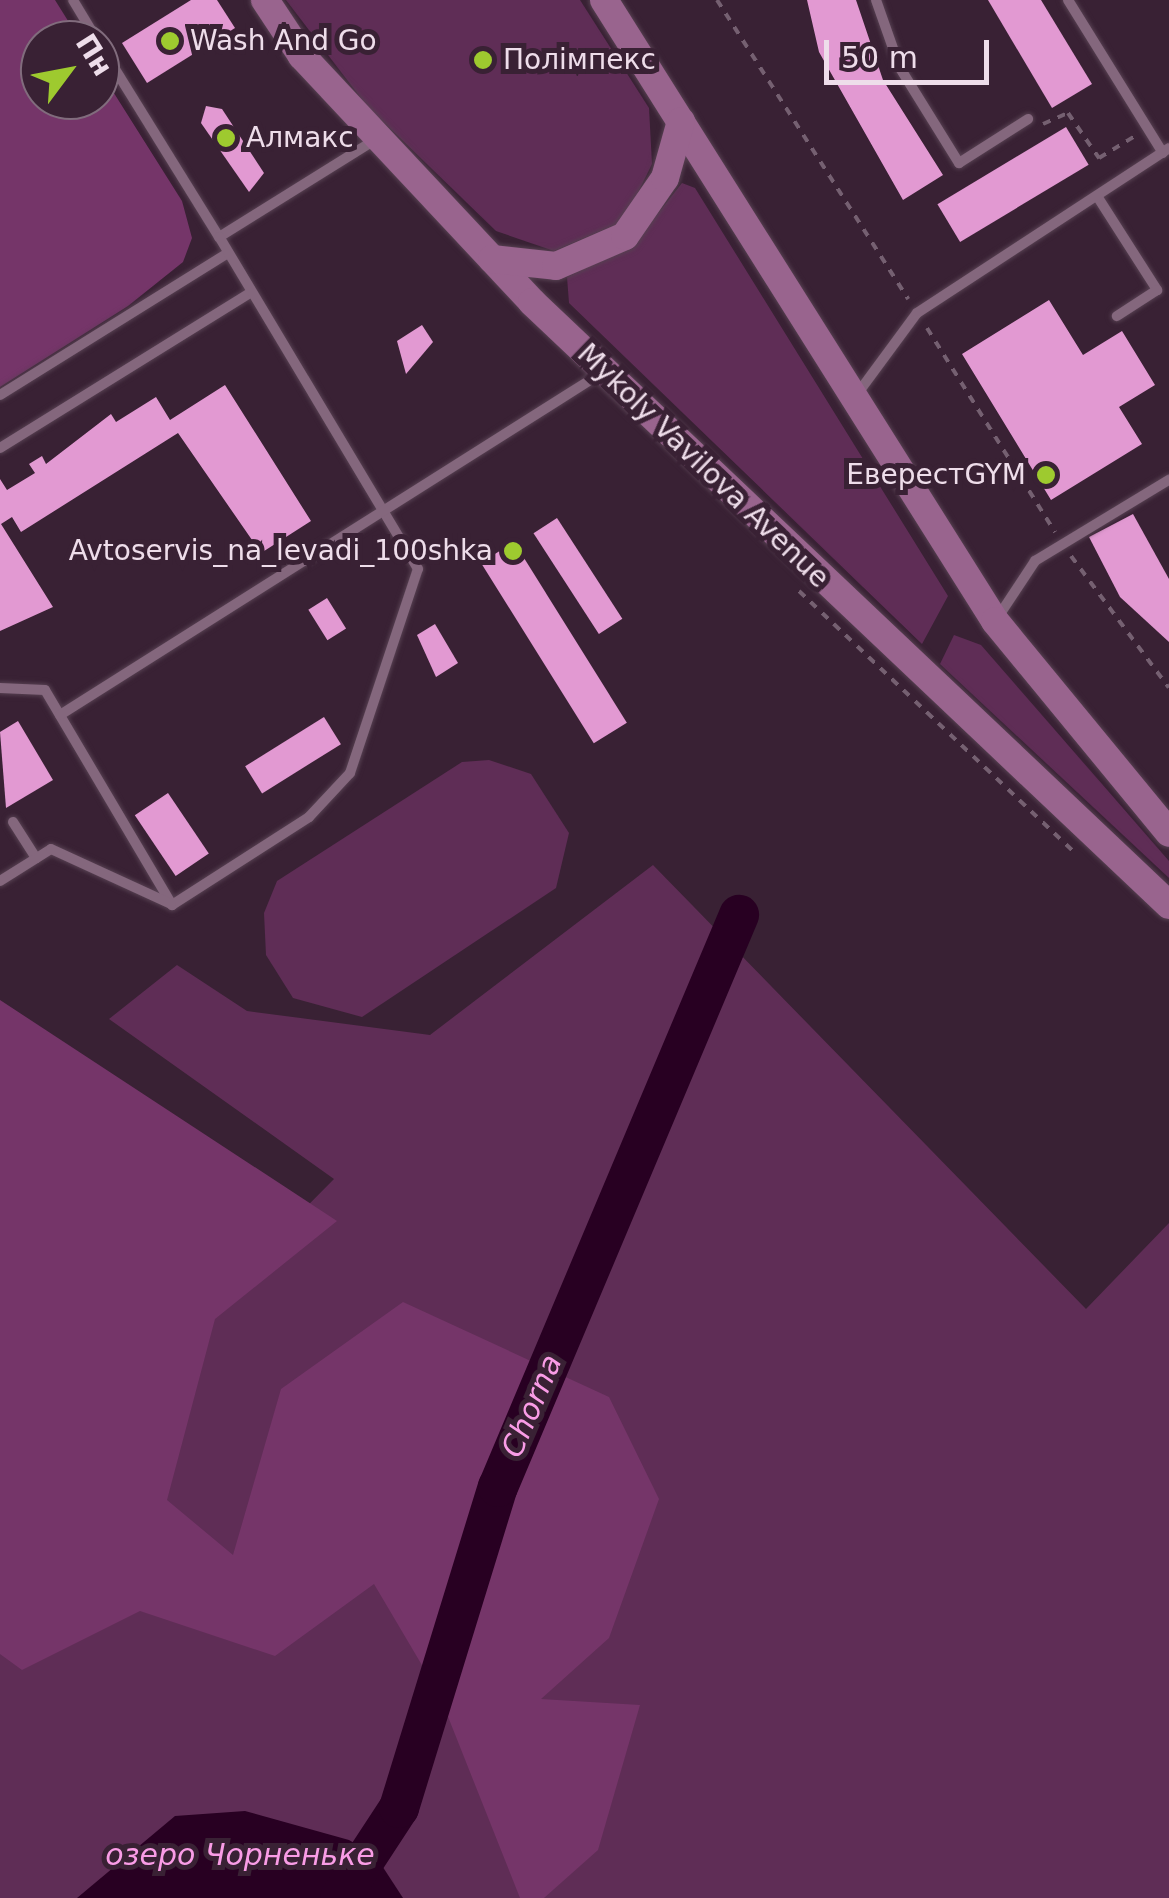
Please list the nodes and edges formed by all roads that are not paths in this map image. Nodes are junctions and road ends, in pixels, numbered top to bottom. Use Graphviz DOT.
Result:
graph roads {
  1 [pos="265,0"];
  2 [pos="604,0"];
  3 [pos="876,0"];
  4 [pos="1068,0"];
  5 [pos="120,76"];
  6 [pos="1028,119"];
  7 [pos="681,121"];
  8 [pos="379,138"];
  9 [pos="1166,150"];
  10 [pos="1096,196"];
  11 [pos="219,237"];
  12 [pos="228,253"];
  13 [pos="492,259"];
  14 [pos="252,292"];
  15 [pos="1117,316"];
  16 [pos="604,371"];
  17 [pos="0,396"];
  18 [pos="854,398"];
  19 [pos="0,448"];
  20 [pos="1169,480"];
  21 [pos="387,513"];
  22 [pos="996,620"];
  23 [pos="0,688"];
  24 [pos="60,715"];
  25 [pos="13,822"];
  26 [pos="1169,834"];
  27 [pos="36,858"];
  28 [pos="0,881"];
  29 [pos="172,904"];
  30 [pos="1169,906"];
  1 -- 8 [label="main road, Mykoly Vavilova Avenue"];
  2 -- 7 [label="main road"];
  3 -- 6 [label="lane"];
  4 -- 9 [label="lane"];
  5 -- 11 [label="lane"];
  7 -- 13 [label="main road"];
  7 -- 18 [label="main road"];
  8 -- 11 [label="lane"];
  8 -- 13 [label="main road, Mykoly Vavilova Avenue"];
  9 -- 10 [label="lane"];
  10 -- 15 [label="lane"];
  10 -- 18 [label="lane"];
  11 -- 12 [label="lane"];
  12 -- 14 [label="lane"];
  12 -- 17 [label="lane"];
  13 -- 16 [label="main road, Mykoly Vavilova Avenue"];
  14 -- 19 [label="lane"];
  14 -- 21 [label="lane"];
  16 -- 21 [label="lane"];
  16 -- 30 [label="main road, Mykoly Vavilova Avenue"];
  18 -- 22 [label="main road"];
  20 -- 22 [label="lane"];
  21 -- 24 [label="lane"];
  21 -- 29 [label="lane"];
  22 -- 26 [label="main road"];
  23 -- 24 [label="lane"];
  24 -- 29 [label="lane"];
  25 -- 27 [label="lane"];
  27 -- 28 [label="lane"];
  27 -- 29 [label="lane"];
}
